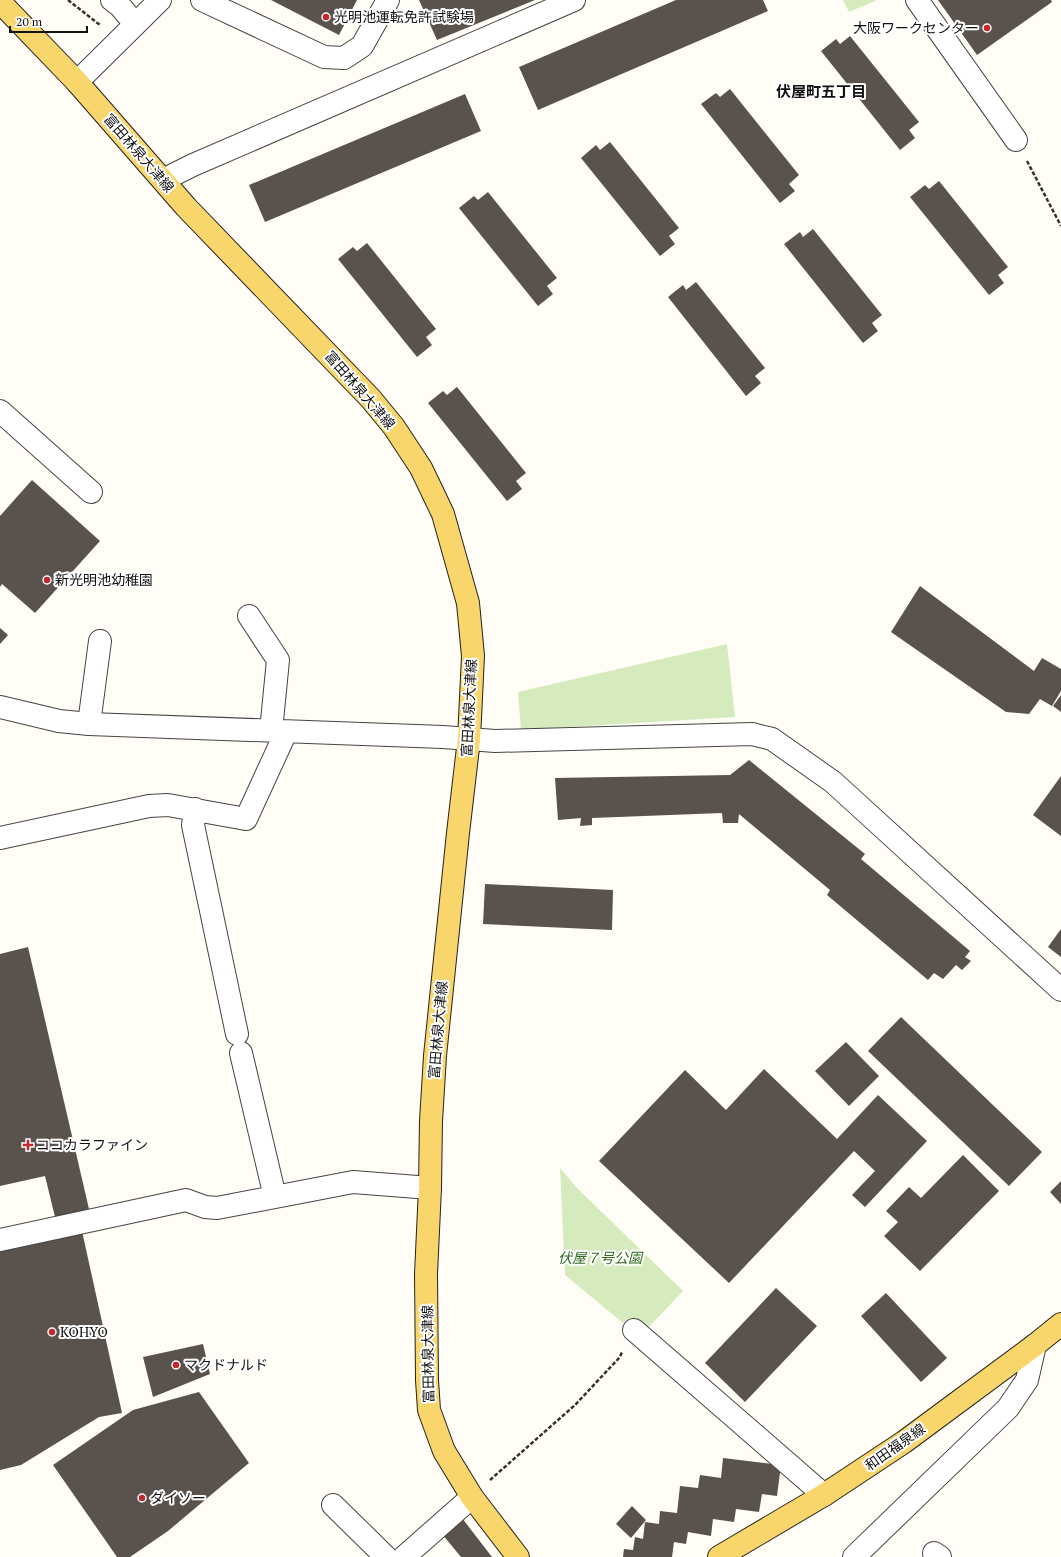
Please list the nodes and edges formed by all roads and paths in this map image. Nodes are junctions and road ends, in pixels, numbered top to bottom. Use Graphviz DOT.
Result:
graph roads {
  1 [pos="68,0"];
  2 [pos="112,0"];
  3 [pos="160,0"];
  4 [pos="202,0"];
  5 [pos="388,0"];
  6 [pos="574,0"];
  7 [pos="916,0"];
  8 [pos="0,2"];
  9 [pos="135,24"];
  10 [pos="100,25"];
  11 [pos="77,82"];
  12 [pos="1016,140"];
  13 [pos="162,180"];
  14 [pos="1061,226"];
  15 [pos="0,411"];
  16 [pos="91,492"];
  17 [pos="249,616"];
  18 [pos="100,642"];
  19 [pos="0,707"];
  20 [pos="89,724"];
  21 [pos="278,731"];
  22 [pos="469,739"];
  23 [pos="195,809"];
  24 [pos="0,838"];
  25 [pos="1061,990"];
  26 [pos="430,1188"];
  27 [pos="275,1197"];
  28 [pos="0,1240"];
  29 [pos="1061,1324"];
  30 [pos="634,1330"];
  31 [pos="1035,1345"];
  32 [pos="824,1495"];
  33 [pos="472,1498"];
  34 [pos="333,1506"];
  35 [pos="386,1557"];
  36 [pos="404,1557"];
  37 [pos="518,1557"];
  38 [pos="719,1557"];
  39 [pos="854,1557"];
  1 -- 10 [label="path"];
  2 -- 9 [label="street"];
  3 -- 9 [label="street"];
  4 -- 5 [label="street"];
  6 -- 13 [label="street"];
  7 -- 12 [label="street"];
  8 -- 11 [label="main road, 富田林泉大津線"];
  9 -- 11 [label="street"];
  11 -- 13 [label="main road, 富田林泉大津線"];
  12 -- 14 [label="path"];
  13 -- 22 [label="main road, 富田林泉大津線"];
  15 -- 16 [label="street"];
  17 -- 21 [label="street"];
  18 -- 20 [label="street"];
  19 -- 20 [label="street"];
  20 -- 21 [label="street"];
  21 -- 22 [label="street"];
  21 -- 23 [label="street"];
  22 -- 25 [label="street"];
  22 -- 26 [label="main road, 富田林泉大津線"];
  23 -- 24 [label="street"];
  23 -- 27 [label="street"];
  26 -- 27 [label="street"];
  26 -- 33 [label="main road, 富田林泉大津線"];
  27 -- 28 [label="street"];
  29 -- 31 [label="main road, 和田福泉線"];
  30 -- 32 [label="street"];
  30 -- 33 [label="path"];
  31 -- 32 [label="main road, 和田福泉線"];
  31 -- 39 [label="street"];
  32 -- 38 [label="main road, 和田福泉線"];
  33 -- 36 [label="street"];
  33 -- 37 [label="main road, 富田林泉大津線"];
  34 -- 35 [label="street"];
}
